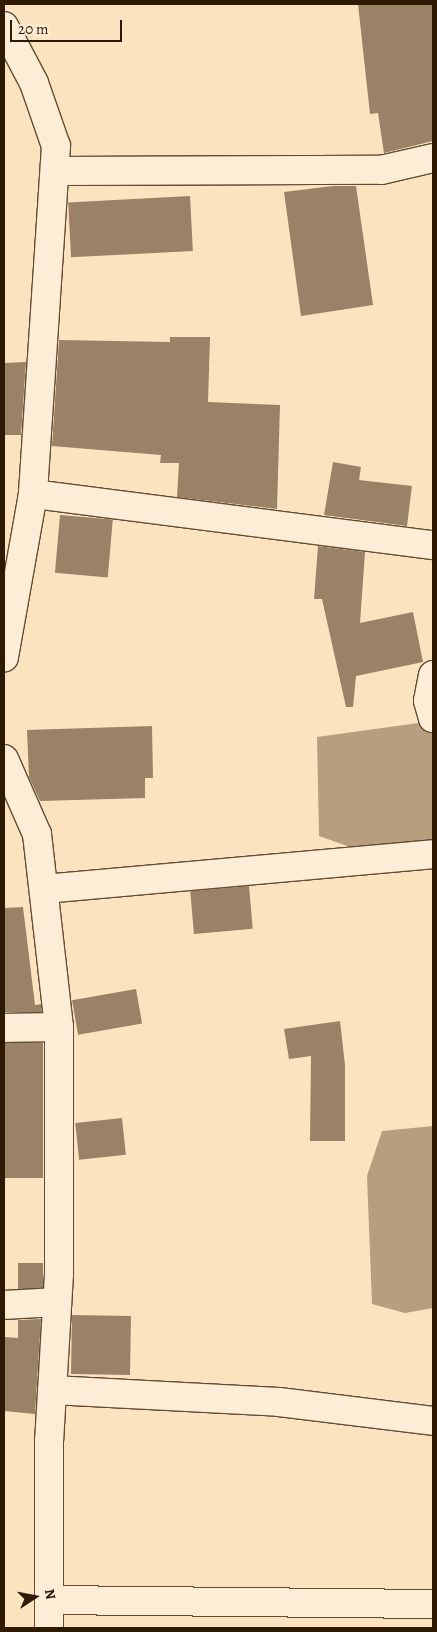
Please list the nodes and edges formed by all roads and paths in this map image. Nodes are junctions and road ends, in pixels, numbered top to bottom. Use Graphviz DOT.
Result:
graph roads {
  1 [pos="4,26"];
  2 [pos="433,158"];
  3 [pos="56,171"];
  4 [pos="32,494"];
  5 [pos="433,545"];
  6 [pos="4,657"];
  7 [pos="433,675"];
  8 [pos="433,718"];
  9 [pos="4,759"];
  10 [pos="433,854"];
  11 [pos="44,889"];
  12 [pos="59,1027"];
  13 [pos="4,1028"];
  14 [pos="57,1302"];
  15 [pos="4,1305"];
  16 [pos="52,1390"];
  17 [pos="433,1421"];
  18 [pos="49,1600"];
  19 [pos="433,1604"];
  20 [pos="48,1628"];
  1 -- 3 [label="street"];
  2 -- 3 [label="street"];
  3 -- 4 [label="street"];
  4 -- 5 [label="street"];
  4 -- 6 [label="street"];
  7 -- 8 [label="street"];
  9 -- 11 [label="street"];
  10 -- 11 [label="street"];
  11 -- 12 [label="street"];
  12 -- 13 [label="street"];
  12 -- 14 [label="street"];
  14 -- 15 [label="street"];
  14 -- 16 [label="street"];
  16 -- 17 [label="street"];
  16 -- 18 [label="street"];
  18 -- 19 [label="street"];
  18 -- 20 [label="street"];
}
